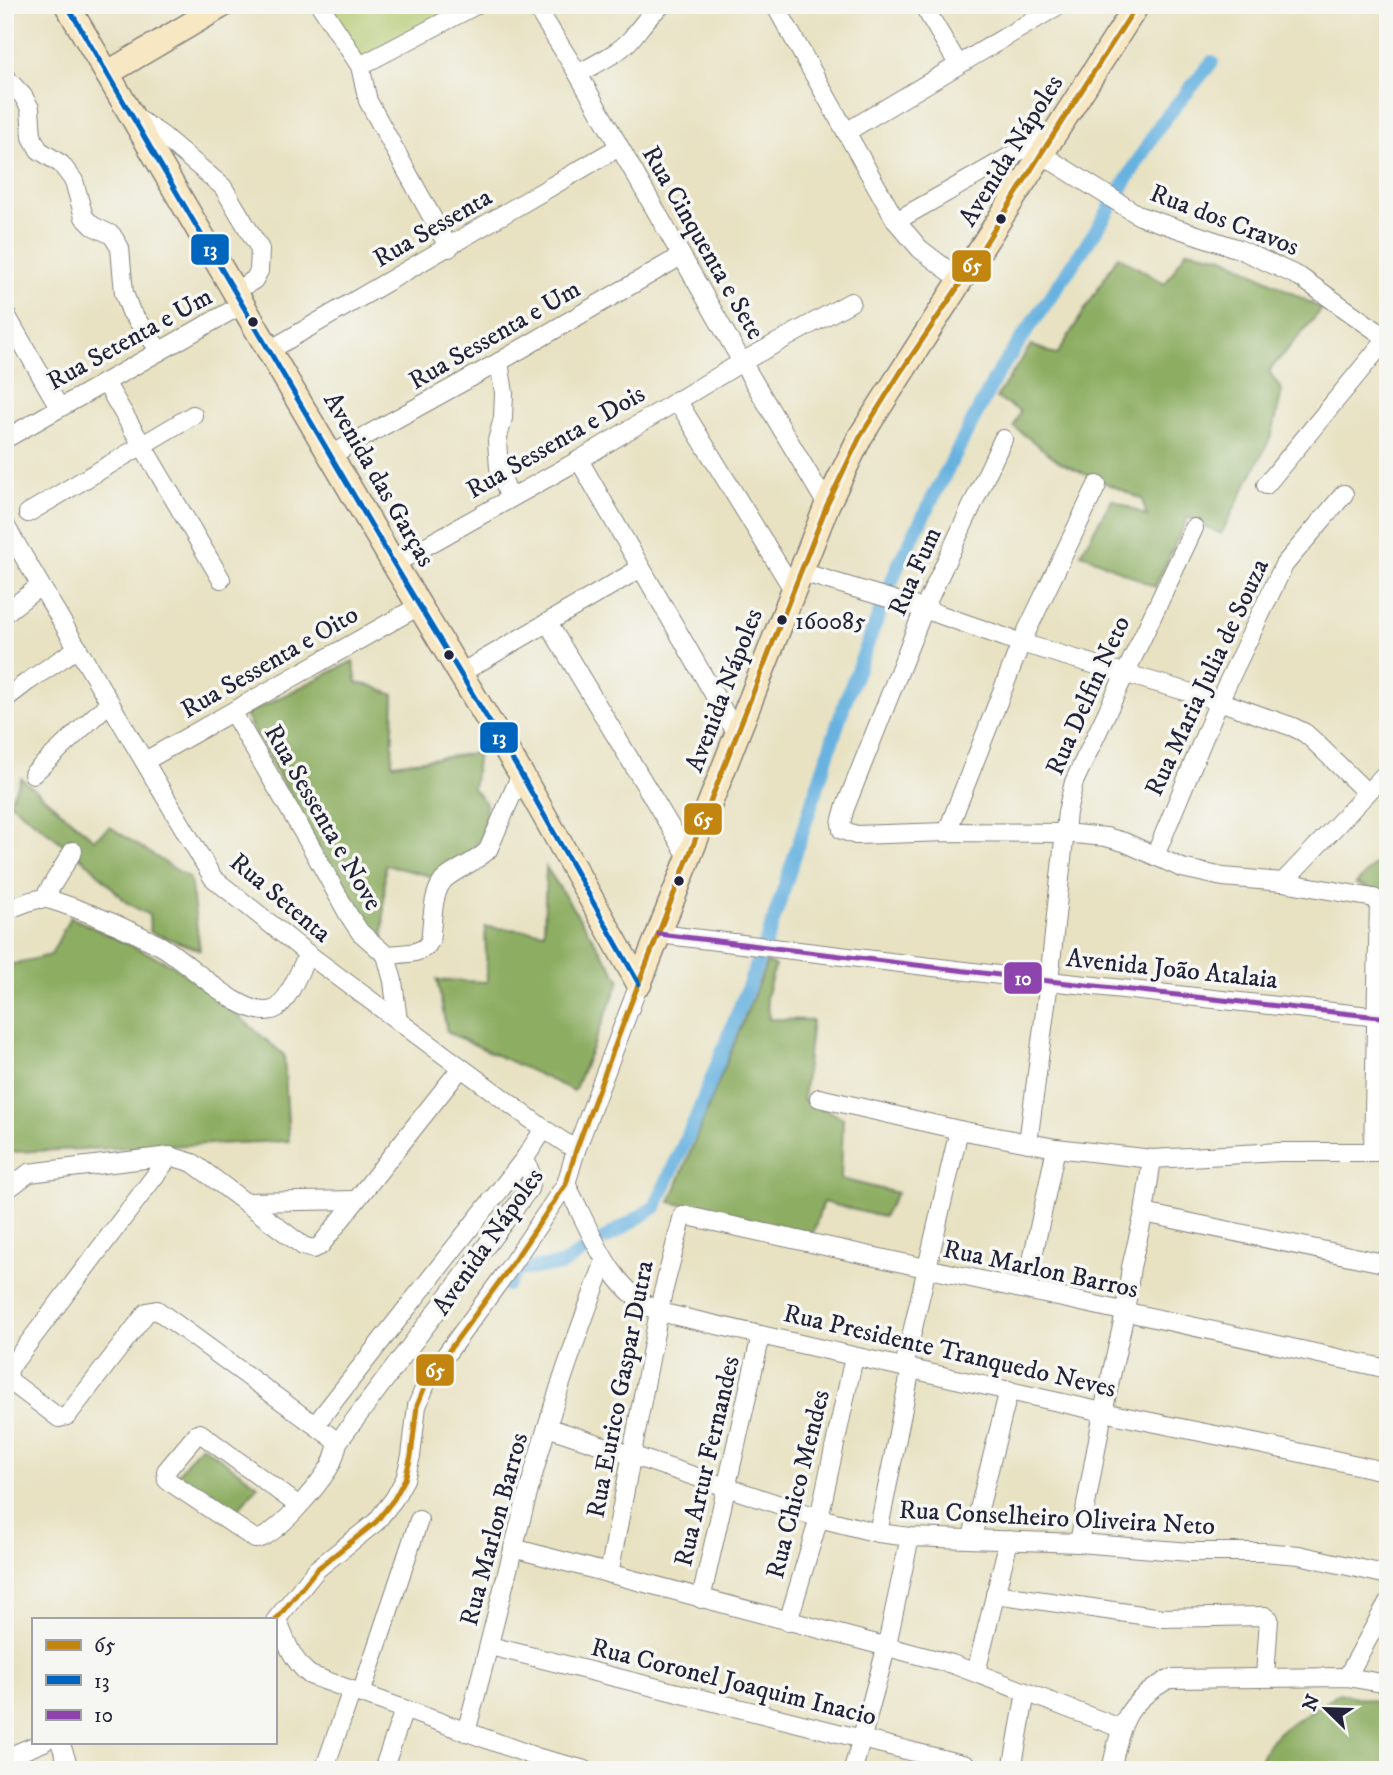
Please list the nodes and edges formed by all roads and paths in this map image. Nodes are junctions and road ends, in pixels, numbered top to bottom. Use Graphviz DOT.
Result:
graph roads {
  1 [pos="67,5"];
  2 [pos="223,5"];
  3 [pos="320,5"];
  4 [pos="476,5"];
  5 [pos="535,5"];
  6 [pos="662,5"];
  7 [pos="775,5"];
  8 [pos="922,5"];
  9 [pos="1059,5"];
  10 [pos="1137,5"];
  11 [pos="958,64"];
  12 [pos="360,66"];
  13 [pos="108,73"];
  14 [pos="578,74"];
  15 [pos="5,77"];
  16 [pos="132,114"];
  17 [pos="1056,130"];
  18 [pos="846,132"];
  19 [pos="619,147"];
  20 [pos="1041,154"];
  21 [pos="896,221"];
  22 [pos="449,248"];
  23 [pos="681,256"];
  24 [pos="962,281"];
  25 [pos="239,297"];
  26 [pos="851,302"];
  27 [pos="5,313"];
  28 [pos="1387,339"];
  29 [pos="270,350"];
  30 [pos="160,351"];
  31 [pos="499,362"];
  32 [pos="742,362"];
  33 [pos="105,382"];
  34 [pos="677,400"];
  35 [pos="59,407"];
  36 [pos="193,415"];
  37 [pos="5,439"];
  38 [pos="1003,439"];
  39 [pos="142,445"];
  40 [pos="331,455"];
  41 [pos="579,460"];
  42 [pos="1097,485"];
  43 [pos="1266,485"];
  44 [pos="1343,494"];
  45 [pos="509,498"];
  46 [pos="827,505"];
  47 [pos="27,513"];
  48 [pos="5,525"];
  49 [pos="1194,528"];
  50 [pos="394,564"];
  51 [pos="641,568"];
  52 [pos="221,579"];
  53 [pos="797,581"];
  54 [pos="40,586"];
  55 [pos="419,606"];
  56 [pos="924,609"];
  57 [pos="5,613"];
  58 [pos="548,623"];
  59 [pos="1021,643"];
  60 [pos="78,648"];
  61 [pos="1124,673"];
  62 [pos="459,674"];
  63 [pos="5,699"];
  64 [pos="1219,701"];
  65 [pos="110,702"];
  66 [pos="233,713"];
  67 [pos="737,736"];
  68 [pos="145,761"];
  69 [pos="1388,771"];
  70 [pos="33,774"];
  71 [pos="521,774"];
  72 [pos="1367,793"];
  73 [pos="947,832"];
  74 [pos="1064,833"];
  75 [pos="74,851"];
  76 [pos="1154,856"];
  77 [pos="689,858"];
  78 [pos="1283,882"];
  79 [pos="44,898"];
  80 [pos="5,911"];
  81 [pos="659,934"];
  82 [pos="308,954"];
  83 [pos="386,955"];
  84 [pos="1049,981"];
  85 [pos="639,984"];
  86 [pos="1382,1017"];
  87 [pos="398,1021"];
  88 [pos="461,1068"];
  89 [pos="819,1098"];
  90 [pos="544,1129"];
  91 [pos="959,1130"];
  92 [pos="1028,1143"];
  93 [pos="1056,1148"];
  94 [pos="576,1150"];
  95 [pos="1380,1152"];
  96 [pos="170,1156"];
  97 [pos="525,1158"];
  98 [pos="1152,1159"];
  99 [pos="566,1184"];
  100 [pos="5,1191"];
  101 [pos="356,1200"];
  102 [pos="245,1202"];
  103 [pos="1144,1213"];
  104 [pos="683,1215"];
  105 [pos="605,1261"];
  106 [pos="1388,1264"];
  107 [pos="928,1270"];
  108 [pos="1026,1289"];
  109 [pos="659,1312"];
  110 [pos="1125,1313"];
  111 [pos="761,1335"];
  112 [pos="855,1357"];
  113 [pos="907,1368"];
  114 [pos="1388,1369"];
  115 [pos="1009,1390"];
  116 [pos="1103,1412"];
  117 [pos="314,1426"];
  118 [pos="547,1427"];
  119 [pos="338,1442"];
  120 [pos="632,1455"];
  121 [pos="1388,1472"];
  122 [pos="727,1489"];
  123 [pos="299,1506"];
  124 [pos="820,1518"];
  125 [pos="419,1520"];
  126 [pos="878,1533"];
  127 [pos="910,1537"];
  128 [pos="972,1537"];
  129 [pos="1009,1540"];
  130 [pos="1079,1542"];
  131 [pos="513,1548"];
  132 [pos="609,1574"];
  133 [pos="1388,1575"];
  134 [pos="995,1594"];
  135 [pos="701,1599"];
  136 [pos="1388,1602"];
  137 [pos="276,1620"];
  138 [pos="788,1622"];
  139 [pos="490,1646"];
  140 [pos="887,1649"];
  141 [pos="976,1672"];
  142 [pos="1265,1676"];
  143 [pos="1347,1677"];
  144 [pos="1388,1684"];
  145 [pos="356,1692"];
  146 [pos="1026,1692"];
  147 [pos="404,1710"];
  148 [pos="1120,1728"];
  149 [pos="466,1732"];
  150 [pos="861,1740"];
  151 [pos="39,1744"];
  152 [pos="61,1744"];
  153 [pos="5,1758"];
  154 [pos="538,1764"];
  155 [pos="966,1765"];
  156 [pos="70,1770"];
  157 [pos="324,1770"];
  158 [pos="383,1770"];
  159 [pos="585,1770"];
  160 [pos="853,1770"];
  161 [pos="1012,1770"];
  162 [pos="1111,1770"];
  1 -- 13 [label="main road, Avenida das Garças"];
  2 -- 13 [label="main road"];
  3 -- 12 [label="street"];
  4 -- 12 [label="street"];
  5 -- 14 [label="street, Rua Cinquenta e Sete"];
  6 -- 14 [label="street"];
  7 -- 18 [label="street"];
  8 -- 11 [label="street"];
  9 -- 11 [label="street"];
  10 -- 17 [label="main road, Avenida Nápoles"];
  11 -- 18 [label="street"];
  12 -- 22 [label="street"];
  13 -- 16 [label="main road, Avenida das Garças"];
  14 -- 19 [label="street, Rua Cinquenta e Sete"];
  15 -- 30 [label="street"];
  16 -- 25 [label="main road, Avenida das Garças"];
  16 -- 25 [label="street, Rua Setenta e Um"];
  17 -- 20 [label="main road, Avenida Nápoles"];
  17 -- 21 [label="street"];
  18 -- 21 [label="street"];
  19 -- 22 [label="street, Rua Sessenta"];
  19 -- 23 [label="street, Rua Cinquenta e Sete"];
  20 -- 24 [label="main road, Avenida Nápoles"];
  20 -- 28 [label="street, Rua dos Cravos"];
  21 -- 24 [label="street"];
  22 -- 29 [label="street, Rua Sessenta"];
  23 -- 31 [label="street, Rua Sessenta e Um"];
  23 -- 32 [label="street, Rua Cinquenta e Sete"];
  24 -- 46 [label="main road, Avenida Nápoles"];
  25 -- 29 [label="main road, Avenida das Garças"];
  25 -- 30 [label="street, Rua Setenta e Um"];
  26 -- 32 [label="street, Rua Sessenta e Dois"];
  27 -- 35 [label="street"];
  28 -- 43 [label="street"];
  29 -- 40 [label="main road, Avenida das Garças"];
  30 -- 33 [label="street, Rua Setenta e Um"];
  31 -- 40 [label="street, Rua Sessenta e Um"];
  31 -- 45 [label="street"];
  32 -- 34 [label="street, Rua Sessenta e Dois"];
  32 -- 46 [label="street, Rua Cinquenta e Sete"];
  33 -- 35 [label="street, Rua Setenta e Um"];
  33 -- 39 [label="street"];
  34 -- 41 [label="street, Rua Sessenta e Dois"];
  34 -- 53 [label="street"];
  35 -- 37 [label="street, Rua Setenta e Um"];
  36 -- 39 [label="street"];
  38 -- 56 [label="street, Rua Fum"];
  39 -- 47 [label="street"];
  39 -- 52 [label="street"];
  40 -- 50 [label="main road, Avenida das Garças"];
  41 -- 45 [label="street, Rua Sessenta e Dois"];
  41 -- 51 [label="street"];
  42 -- 59 [label="street"];
  44 -- 64 [label="street, Rua Maria Julia de Souza"];
  45 -- 50 [label="street, Rua Sessenta e Dois"];
  46 -- 53 [label="main road, Avenida Nápoles"];
  48 -- 54 [label="street, Rua Setenta"];
  49 -- 61 [label="street, Rua Delfin Neto"];
  50 -- 55 [label="main road, Avenida das Garças"];
  51 -- 58 [label="street"];
  51 -- 67 [label="street"];
  53 -- 56 [label="street"];
  53 -- 67 [label="main road, Avenida Nápoles"];
  54 -- 57 [label="street"];
  54 -- 60 [label="street, Rua Setenta"];
  55 -- 62 [label="main road, Avenida das Garças"];
  55 -- 66 [label="street, Rua Sessenta e Oito"];
  56 -- 59 [label="street"];
  56 -- 73 [label="street, Rua Fum"];
  58 -- 62 [label="street"];
  58 -- 77 [label="street"];
  59 -- 61 [label="street"];
  59 -- 73 [label="street"];
  60 -- 63 [label="street"];
  60 -- 65 [label="street, Rua Setenta"];
  61 -- 64 [label="street"];
  61 -- 74 [label="street, Rua Delfin Neto"];
  62 -- 71 [label="main road, Avenida das Garças"];
  64 -- 72 [label="street"];
  64 -- 76 [label="street, Rua Maria Julia de Souza"];
  65 -- 68 [label="street, Rua Setenta"];
  65 -- 70 [label="street"];
  66 -- 68 [label="street, Rua Sessenta e Oito"];
  66 -- 83 [label="street, Rua Sessenta e Nove"];
  67 -- 77 [label="main road, Avenida Nápoles"];
  68 -- 82 [label="street, Rua Setenta"];
  69 -- 72 [label="street"];
  71 -- 83 [label="street"];
  71 -- 85 [label="main road, Avenida das Garças"];
  72 -- 78 [label="street"];
  73 -- 74 [label="street"];
  74 -- 76 [label="street"];
  74 -- 84 [label="street, Rua Delfin Neto"];
  75 -- 79 [label="street"];
  76 -- 78 [label="street"];
  77 -- 81 [label="main road, Avenida Nápoles"];
  78 -- 86 [label="street"];
  79 -- 80 [label="street"];
  79 -- 82 [label="street"];
  81 -- 84 [label="street, Avenida João Atalaia"];
  81 -- 85 [label="main road, Avenida Nápoles"];
  82 -- 87 [label="street, Rua Setenta"];
  83 -- 87 [label="street"];
  84 -- 86 [label="street, Avenida João Atalaia"];
  84 -- 92 [label="street, Rua Delfin Neto"];
  85 -- 94 [label="street, Avenida Nápoles"];
  86 -- 95 [label="street"];
  87 -- 88 [label="street, Rua Setenta"];
  88 -- 90 [label="street, Rua Setenta"];
  88 -- 101 [label="street"];
  89 -- 91 [label="street"];
  90 -- 94 [label="street, Rua Setenta"];
  90 -- 97 [label="street"];
  91 -- 92 [label="street"];
  91 -- 107 [label="street"];
  92 -- 93 [label="street"];
  93 -- 98 [label="street"];
  93 -- 108 [label="street"];
  94 -- 99 [label="street, Avenida Nápoles"];
  95 -- 98 [label="street"];
  96 -- 100 [label="street"];
  96 -- 102 [label="street"];
  96 -- 117 [label="street"];
  97 -- 117 [label="street"];
  97 -- 119 [label="street"];
  98 -- 103 [label="street"];
  99 -- 105 [label="street, Rua Presidente Tranquedo Neves"];
  99 -- 137 [label="street, Avenida Nápoles"];
  101 -- 102 [label="street"];
  101 -- 102 [label="street"];
  103 -- 106 [label="street"];
  103 -- 110 [label="street"];
  104 -- 107 [label="street, Rua Marlon Barros"];
  104 -- 109 [label="street, Rua Eurico Gaspar Dutra"];
  105 -- 109 [label="street, Rua Presidente Tranquedo Neves"];
  105 -- 118 [label="street, Rua Marlon Barros"];
  107 -- 108 [label="street, Rua Marlon Barros"];
  107 -- 113 [label="street"];
  108 -- 110 [label="street, Rua Marlon Barros"];
  109 -- 111 [label="street, Rua Presidente Tranquedo Neves"];
  109 -- 120 [label="street, Rua Eurico Gaspar Dutra"];
  110 -- 114 [label="street, Rua Marlon Barros"];
  110 -- 116 [label="street"];
  111 -- 112 [label="street, Rua Presidente Tranquedo Neves"];
  111 -- 122 [label="street, Rua Artur Fernandes"];
  112 -- 113 [label="street, Rua Presidente Tranquedo Neves"];
  112 -- 124 [label="street, Rua Chico Mendes"];
  113 -- 115 [label="street, Rua Presidente Tranquedo Neves"];
  113 -- 126 [label="street"];
  115 -- 116 [label="street, Rua Presidente Tranquedo Neves"];
  115 -- 128 [label="street"];
  116 -- 121 [label="street, Rua Presidente Tranquedo Neves"];
  116 -- 130 [label="street"];
  117 -- 119 [label="street"];
  118 -- 120 [label="street, Rua Conselheiro Oliveira Neto"];
  118 -- 131 [label="street, Rua Marlon Barros"];
  119 -- 123 [label="street"];
  120 -- 122 [label="street, Rua Conselheiro Oliveira Neto"];
  120 -- 132 [label="street, Rua Eurico Gaspar Dutra"];
  122 -- 124 [label="street, Rua Conselheiro Oliveira Neto"];
  122 -- 135 [label="street, Rua Artur Fernandes"];
  123 -- 123 [label="street"];
  124 -- 126 [label="street, Rua Conselheiro Oliveira Neto"];
  124 -- 138 [label="street, Rua Chico Mendes"];
  125 -- 145 [label="street"];
  126 -- 127 [label="street, Rua Conselheiro Oliveira Neto"];
  127 -- 128 [label="street, Rua Conselheiro Oliveira Neto"];
  127 -- 140 [label="street"];
  128 -- 129 [label="street, Rua Conselheiro Oliveira Neto"];
  129 -- 130 [label="street, Rua Conselheiro Oliveira Neto"];
  129 -- 134 [label="street"];
  130 -- 133 [label="street, Rua Conselheiro Oliveira Neto"];
  131 -- 132 [label="street"];
  131 -- 139 [label="street, Rua Marlon Barros"];
  132 -- 135 [label="street"];
  134 -- 141 [label="street"];
  134 -- 142 [label="street"];
  135 -- 138 [label="street"];
  136 -- 143 [label="street"];
  137 -- 145 [label="street"];
  138 -- 140 [label="street"];
  139 -- 149 [label="street, Rua Marlon Barros"];
  139 -- 150 [label="street, Rua Coronel Joaquim Inacio"];
  140 -- 141 [label="street"];
  140 -- 150 [label="street"];
  141 -- 146 [label="street"];
  142 -- 143 [label="street"];
  142 -- 148 [label="street"];
  143 -- 144 [label="street"];
  145 -- 147 [label="street"];
  145 -- 157 [label="street"];
  146 -- 148 [label="street"];
  146 -- 161 [label="street"];
  147 -- 149 [label="street"];
  147 -- 158 [label="street"];
  148 -- 162 [label="street"];
  149 -- 154 [label="street"];
  150 -- 155 [label="street, Rua Coronel Joaquim Inacio"];
  150 -- 160 [label="street"];
  151 -- 153 [label="street"];
  152 -- 156 [label="street"];
  154 -- 159 [label="street"];
}
